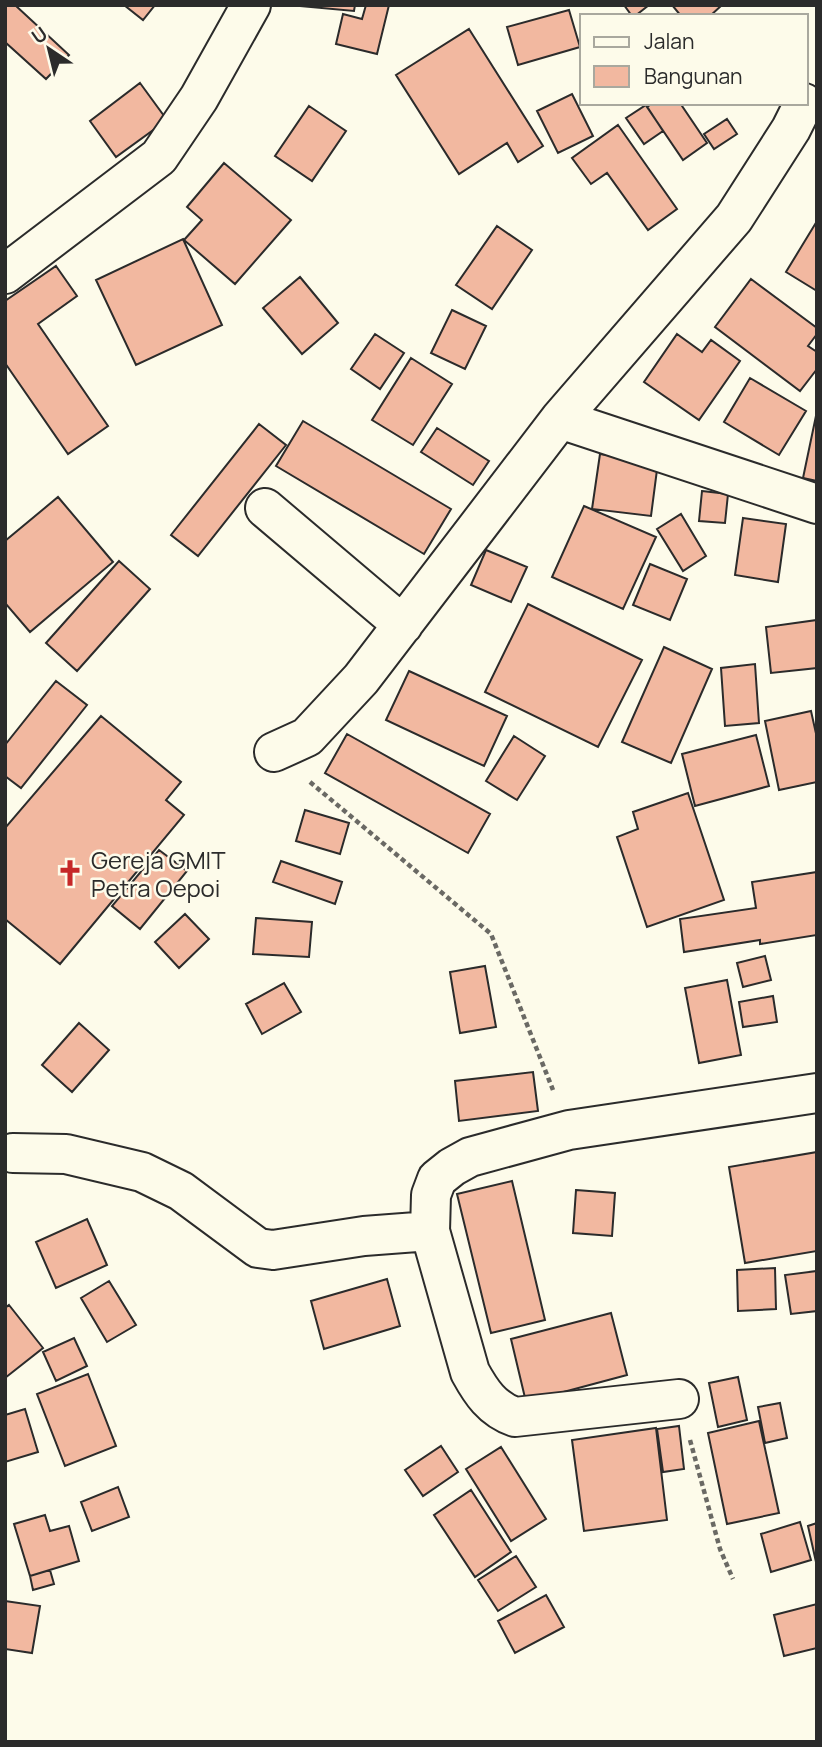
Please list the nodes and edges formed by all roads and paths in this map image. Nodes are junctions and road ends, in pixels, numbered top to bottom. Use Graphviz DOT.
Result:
graph roads {
  1 [pos="251,5"];
  2 [pos="817,76"];
  3 [pos="808,94"];
  4 [pos="803,105"];
  5 [pos="5,274"];
  6 [pos="561,419"];
  7 [pos="817,505"];
  8 [pos="265,508"];
  9 [pos="403,625"];
  10 [pos="274,752"];
  11 [pos="817,1093"];
  12 [pos="569,1130"];
  13 [pos="13,1153"];
  14 [pos="430,1231"];
  15 [pos="679,1399"];
  16 [pos="733,1580"];
  1 -- 5 [label="street"];
  2 -- 3 [label="street"];
  4 -- 6 [label="street"];
  6 -- 7 [label="street"];
  6 -- 9 [label="street"];
  8 -- 9 [label="street"];
  9 -- 10 [label="street"];
  10 -- 12 [label="path"];
  11 -- 12 [label="street"];
  12 -- 14 [label="street"];
  13 -- 14 [label="street"];
  14 -- 15 [label="street"];
  15 -- 16 [label="path"];
}
